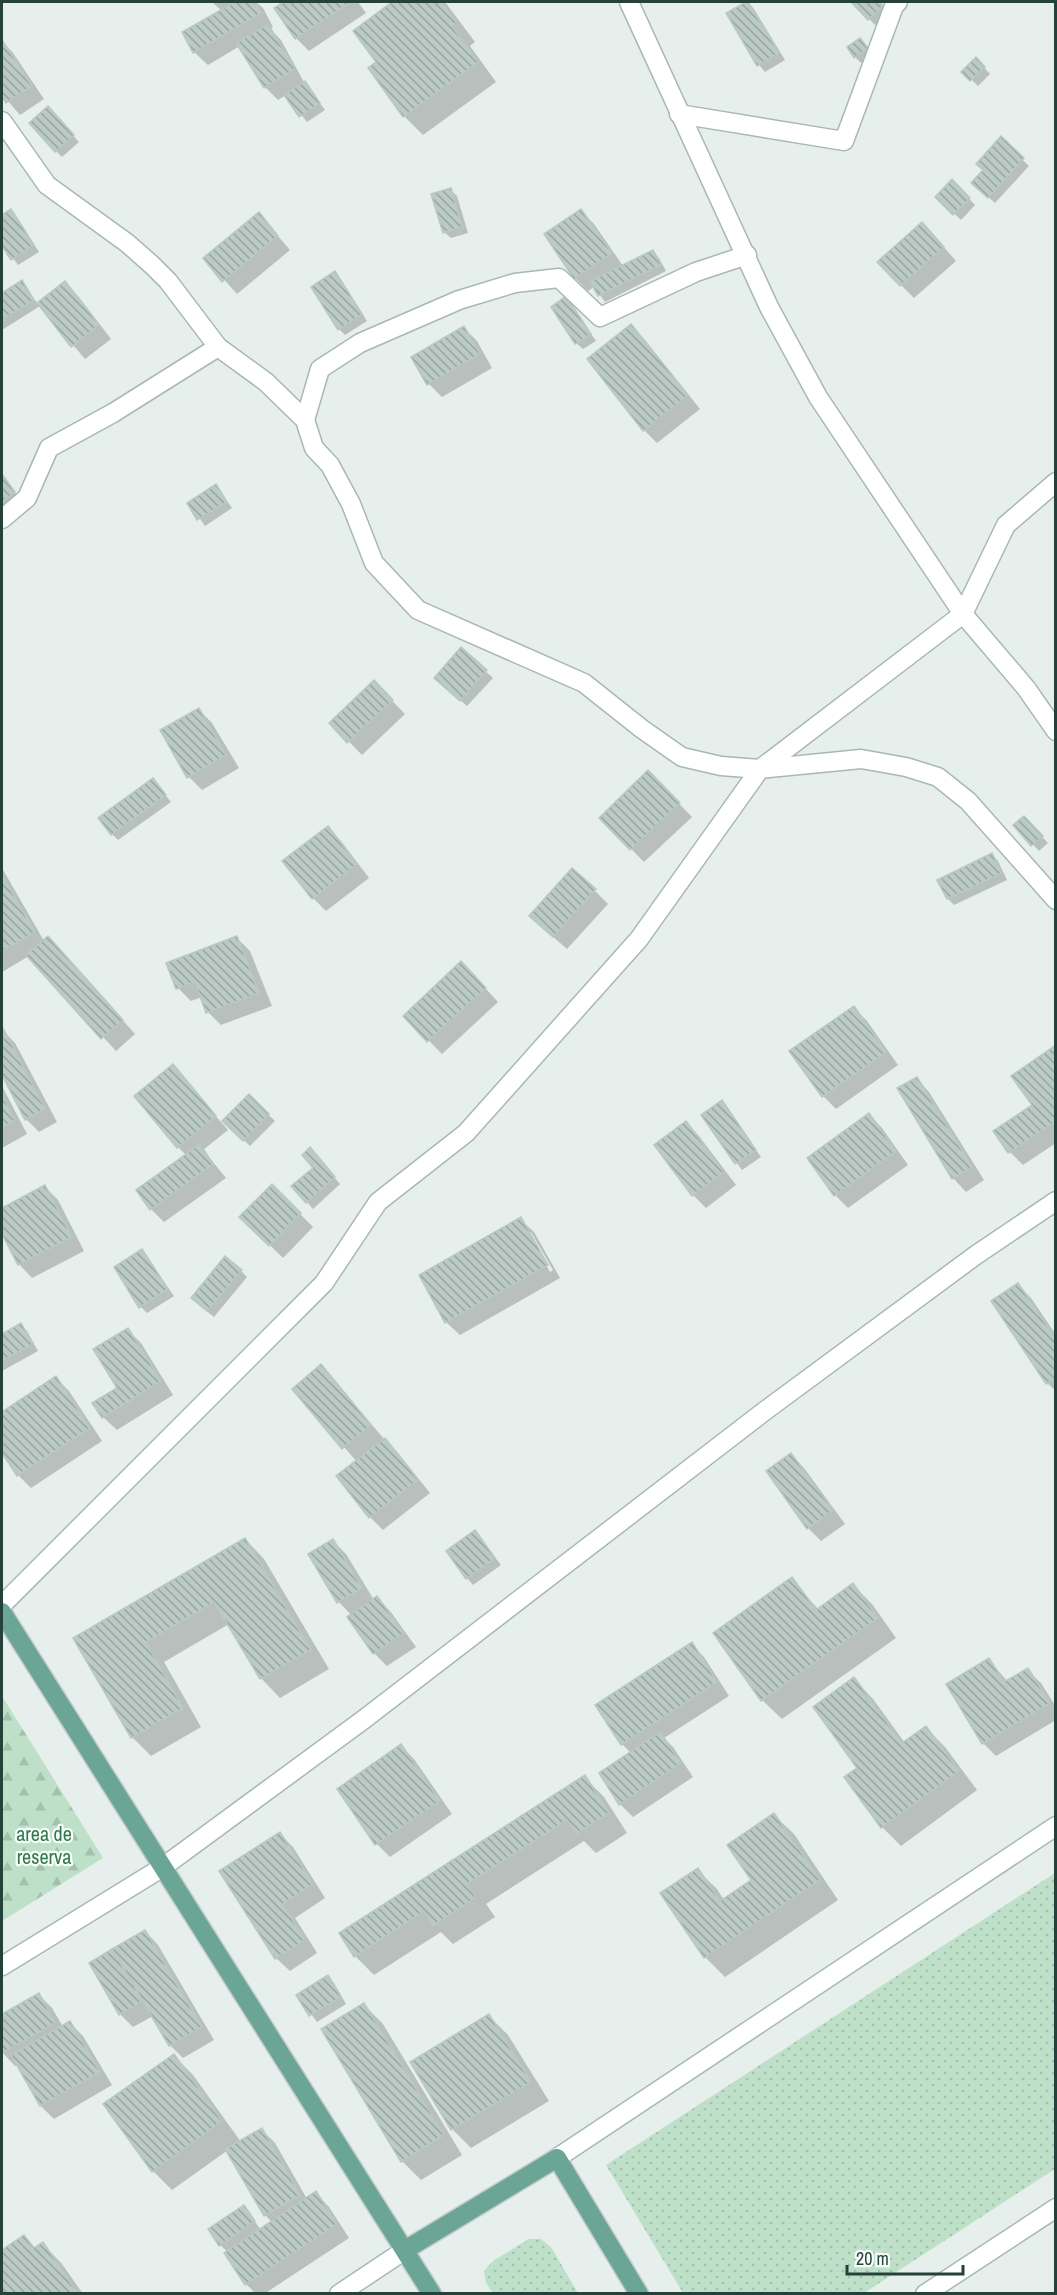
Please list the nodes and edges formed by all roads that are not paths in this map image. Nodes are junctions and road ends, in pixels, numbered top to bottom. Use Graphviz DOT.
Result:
graph roads {
  1 [pos="628,2"];
  2 [pos="898,2"];
  3 [pos="679,114"];
  4 [pos="2,121"];
  5 [pos="747,255"];
  6 [pos="218,347"];
  7 [pos="305,420"];
  8 [pos="1056,482"];
  9 [pos="2,519"];
  10 [pos="963,614"];
  11 [pos="1056,731"];
  12 [pos="760,769"];
  13 [pos="1056,900"];
  14 [pos="1056,1201"];
  15 [pos="2,1605"];
  16 [pos="2,1612"];
  17 [pos="1056,1826"];
  18 [pos="163,1867"];
  19 [pos="2,1966"];
  20 [pos="557,2158"];
  21 [pos="1056,2208"];
  22 [pos="405,2250"];
  23 [pos="339,2294"];
  24 [pos="432,2294"];
  25 [pos="639,2294"];
  26 [pos="925,2294"];
  1 -- 3 [label="street"];
  2 -- 3 [label="street"];
  3 -- 5 [label="street"];
  4 -- 6 [label="street"];
  5 -- 7 [label="street"];
  5 -- 10 [label="street"];
  6 -- 7 [label="street"];
  6 -- 9 [label="street"];
  7 -- 12 [label="street"];
  8 -- 10 [label="street"];
  10 -- 11 [label="street"];
  10 -- 12 [label="street"];
  12 -- 13 [label="street"];
  12 -- 15 [label="street"];
  14 -- 18 [label="street"];
  16 -- 18 [label="main road"];
  17 -- 20 [label="street"];
  18 -- 19 [label="street"];
  18 -- 22 [label="main road"];
  20 -- 22 [label="main road"];
  20 -- 25 [label="main road"];
  21 -- 26 [label="street"];
  22 -- 23 [label="street"];
  22 -- 24 [label="main road"];
}
